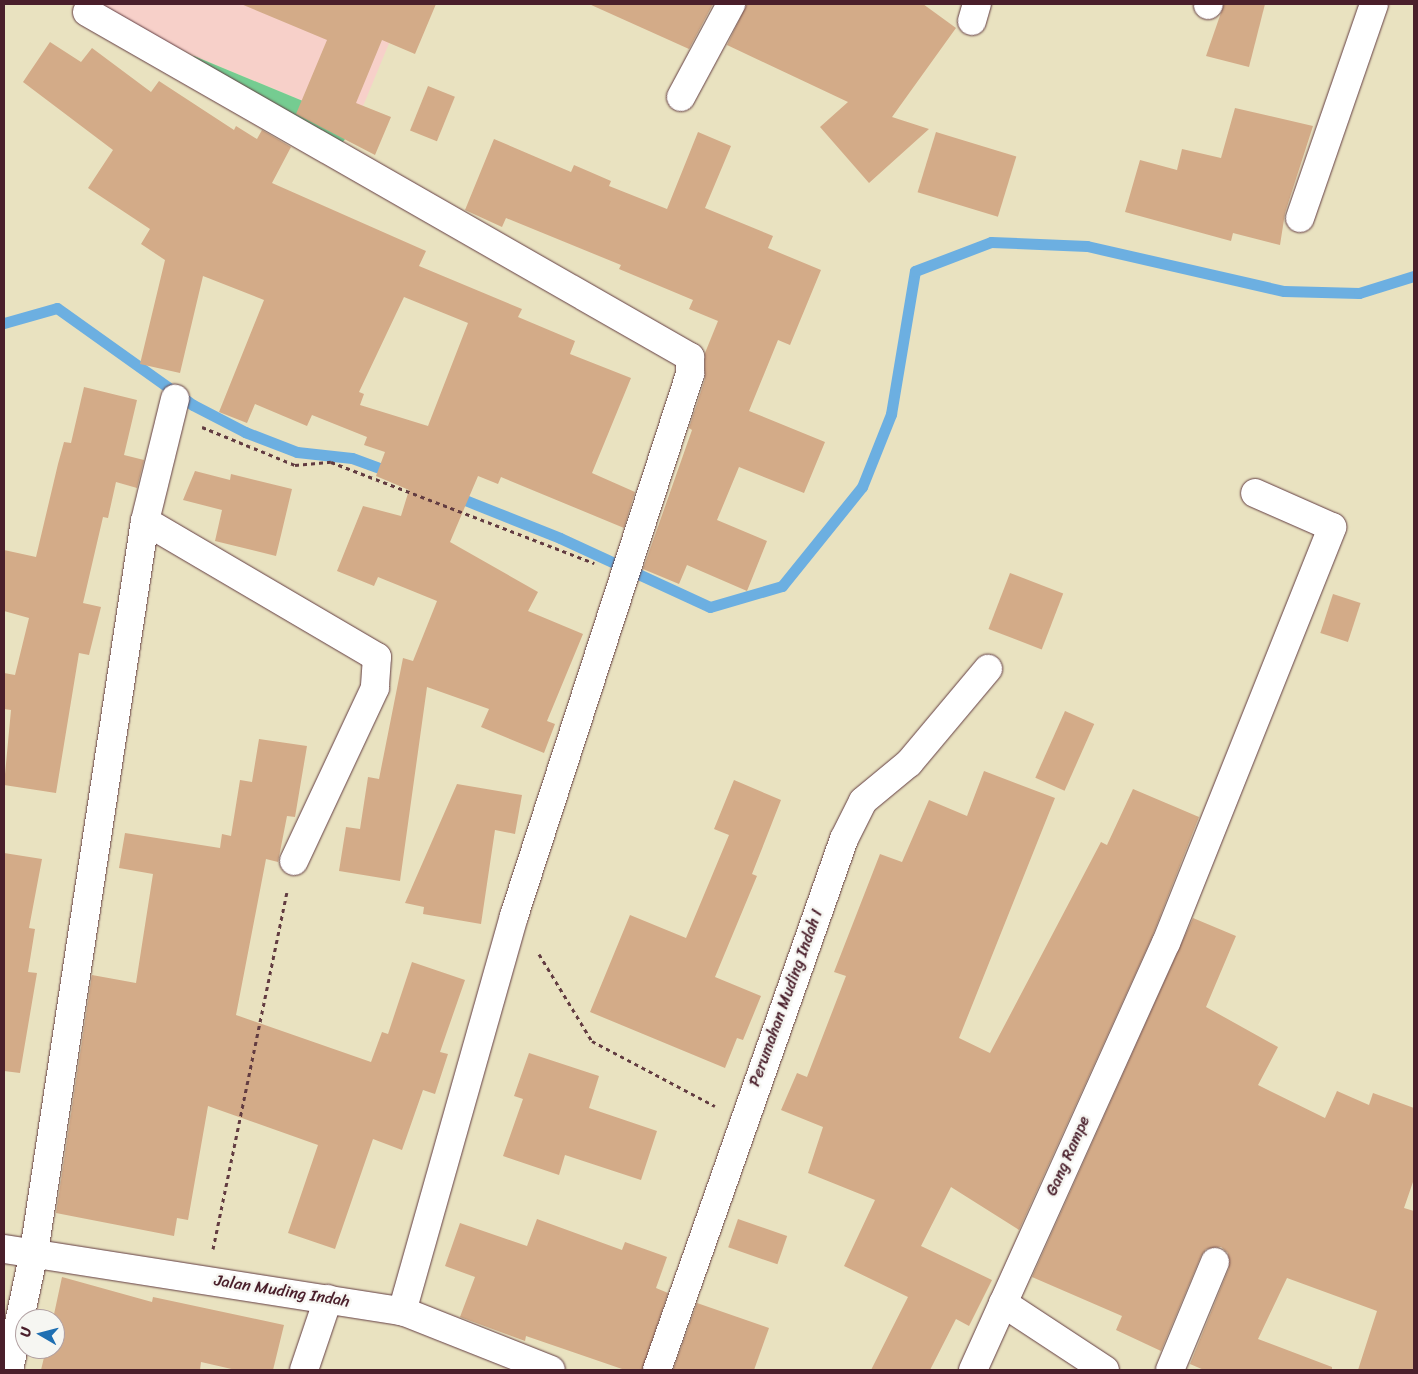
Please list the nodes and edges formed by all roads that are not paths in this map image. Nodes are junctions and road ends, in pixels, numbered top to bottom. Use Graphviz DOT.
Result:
graph roads {
  1 [pos="730,4"];
  2 [pos="1374,4"];
  3 [pos="87,12"];
  4 [pos="681,97"];
  5 [pos="1300,218"];
  6 [pos="173,406"];
  7 [pos="1255,493"];
  8 [pos="145,521"];
  9 [pos="988,669"];
  10 [pos="294,861"];
  11 [pos="4,1250"];
  12 [pos="34,1252"];
  13 [pos="1215,1262"];
  14 [pos="328,1299"];
  15 [pos="1003,1303"];
  16 [pos="402,1311"];
  17 [pos="514,1362"];
  18 [pos="9,1370"];
  19 [pos="304,1370"];
  20 [pos="551,1370"];
  21 [pos="657,1370"];
  22 [pos="973,1370"];
  23 [pos="1105,1370"];
  24 [pos="1170,1370"];
  1 -- 4 [label="street"];
  2 -- 5 [label="street"];
  3 -- 16 [label="street"];
  6 -- 8 [label="street"];
  7 -- 15 [label="street, Gang Rampe"];
  8 -- 10 [label="street"];
  8 -- 12 [label="street"];
  9 -- 21 [label="street, Perumahan Muding Indah I"];
  11 -- 12 [label="street, Jalan Muding Indah"];
  12 -- 14 [label="street, Jalan Muding Indah"];
  12 -- 18 [label="street"];
  13 -- 24 [label="street"];
  14 -- 16 [label="street, Jalan Muding Indah"];
  14 -- 19 [label="street"];
  15 -- 22 [label="street, Gang Rampe"];
  15 -- 23 [label="street"];
  16 -- 17 [label="street, Jalan Muding Indah"];
  17 -- 20 [label="street, Jalan Muding Indah"];
}
